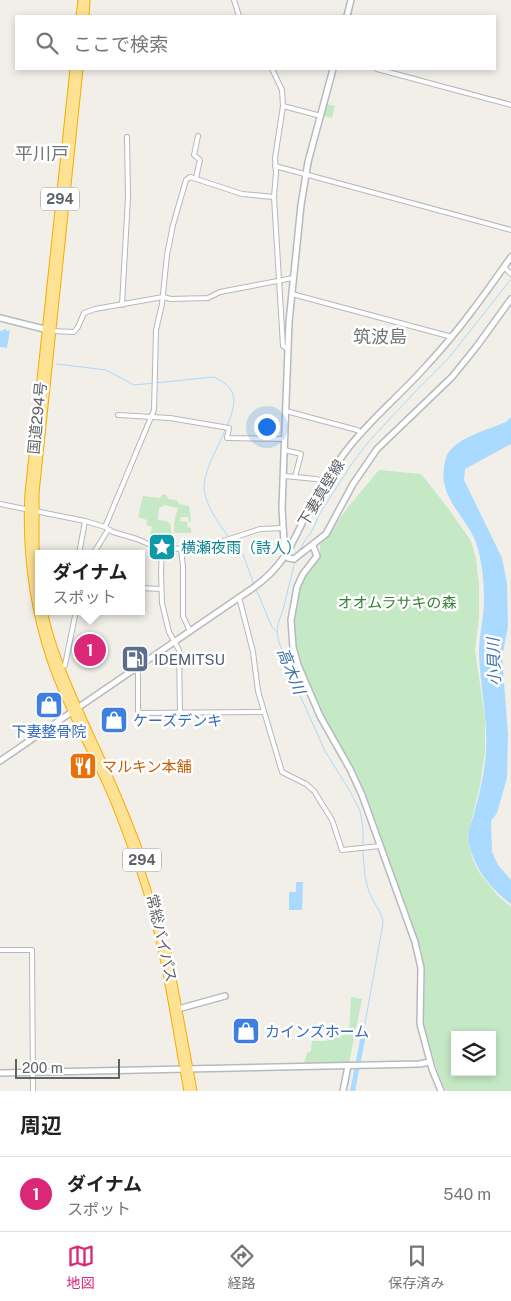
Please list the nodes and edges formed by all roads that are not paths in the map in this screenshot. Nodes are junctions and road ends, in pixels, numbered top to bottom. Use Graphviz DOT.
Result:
graph roads {
  1 [pos="82,0"];
  2 [pos="86,0"];
  3 [pos="234,0"];
  4 [pos="352,0"];
  5 [pos="80,15"];
  6 [pos="85,15"];
  7 [pos="238,15"];
  8 [pos="347,15"];
  9 [pos="74,70"];
  10 [pos="79,70"];
  11 [pos="272,70"];
  12 [pos="333,70"];
  13 [pos="381,70"];
  14 [pos="511,104"];
  15 [pos="283,106"];
  16 [pos="320,116"];
  17 [pos="198,136"];
  18 [pos="127,138"];
  19 [pos="275,166"];
  20 [pos="306,175"];
  21 [pos="196,178"];
  22 [pos="274,197"];
  23 [pos="511,230"];
  24 [pos="511,257"];
  25 [pos="505,268"];
  26 [pos="511,274"];
  27 [pos="293,278"];
  28 [pos="278,280"];
  29 [pos="292,294"];
  30 [pos="163,297"];
  31 [pos="511,299"];
  32 [pos="122,305"];
  33 [pos="0,318"];
  34 [pos="49,330"];
  35 [pos="452,337"];
  36 [pos="287,348"];
  37 [pos="286,411"];
  38 [pos="118,415"];
  39 [pos="152,416"];
  40 [pos="362,433"];
  41 [pos="285,439"];
  42 [pos="285,450"];
  43 [pos="284,476"];
  44 [pos="296,477"];
  45 [pos="325,482"];
  46 [pos="0,504"];
  47 [pos="31,510"];
  48 [pos="85,521"];
  49 [pos="107,528"];
  50 [pos="282,528"];
  51 [pos="313,546"];
  52 [pos="181,549"];
  53 [pos="35,550"];
  54 [pos="80,550"];
  55 [pos="95,550"];
  56 [pos="162,550"];
  57 [pos="286,556"];
  58 [pos="145,588"];
  59 [pos="161,589"];
  60 [pos="35,593"];
  61 [pos="239,597"];
  62 [pos="39,615"];
  63 [pos="45,615"];
  64 [pos="75,615"];
  65 [pos="190,631"];
  66 [pos="175,641"];
  67 [pos="138,666"];
  68 [pos="60,668"];
  69 [pos="75,710"];
  70 [pos="180,712"];
  71 [pos="263,712"];
  72 [pos="94,757"];
  73 [pos="0,760"];
  74 [pos="380,846"];
  75 [pos="0,950"];
  76 [pos="225,996"];
  77 [pos="178,1009"];
  78 [pos="430,1062"];
  79 [pos="350,1066"];
  80 [pos="186,1069"];
  81 [pos="0,1073"];
  82 [pos="33,1073"];
  83 [pos="33,1091"];
  84 [pos="188,1091"];
  85 [pos="193,1091"];
  86 [pos="343,1091"];
  87 [pos="441,1091"];
  1 -- 5 [label="highway"];
  2 -- 6 [label="highway"];
  3 -- 7 [label="street"];
  4 -- 8 [label="street"];
  9 -- 34 [label="highway, 国道294号 / 294"];
  10 -- 34 [label="highway, 国道294号 / 294"];
  11 -- 15 [label="street"];
  12 -- 16 [label="street"];
  13 -- 14 [label="street"];
  15 -- 16 [label="street"];
  15 -- 19 [label="street"];
  16 -- 20 [label="street"];
  17 -- 21 [label="street"];
  18 -- 32 [label="street"];
  19 -- 20 [label="street"];
  19 -- 22 [label="street"];
  20 -- 23 [label="street"];
  20 -- 27 [label="street"];
  21 -- 22 [label="street"];
  21 -- 30 [label="street"];
  22 -- 28 [label="street"];
  24 -- 25 [label="street, 下妻真壁線"];
  25 -- 26 [label="street"];
  25 -- 35 [label="street, 下妻真壁線"];
  27 -- 28 [label="street"];
  27 -- 29 [label="street"];
  28 -- 30 [label="street"];
  28 -- 36 [label="street"];
  29 -- 35 [label="street"];
  29 -- 36 [label="street"];
  30 -- 32 [label="street"];
  30 -- 39 [label="street"];
  31 -- 51 [label="street"];
  32 -- 34 [label="street"];
  33 -- 34 [label="street"];
  34 -- 47 [label="highway, 国道294号 / 294"];
  35 -- 40 [label="street, 下妻真壁線"];
  36 -- 37 [label="street"];
  37 -- 40 [label="street"];
  37 -- 41 [label="street"];
  38 -- 39 [label="street"];
  39 -- 41 [label="street"];
  39 -- 49 [label="street"];
  40 -- 45 [label="street, 下妻真壁線"];
  41 -- 42 [label="street"];
  42 -- 43 [label="street"];
  42 -- 44 [label="street"];
  43 -- 44 [label="street"];
  43 -- 50 [label="street"];
  44 -- 45 [label="street"];
  45 -- 57 [label="street, 下妻真壁線"];
  46 -- 47 [label="street"];
  47 -- 48 [label="street"];
  47 -- 53 [label="highway, 国道294号 / 294"];
  47 -- 60 [label="highway, 国道294号 / 294"];
  48 -- 49 [label="street"];
  48 -- 54 [label="street"];
  49 -- 55 [label="street"];
  49 -- 56 [label="street"];
  50 -- 52 [label="street"];
  50 -- 57 [label="street"];
  51 -- 57 [label="street"];
  51 -- 74 [label="street"];
  52 -- 56 [label="street"];
  52 -- 65 [label="street"];
  56 -- 59 [label="street"];
  57 -- 61 [label="street, 下妻真壁線"];
  58 -- 59 [label="street"];
  59 -- 66 [label="street"];
  61 -- 65 [label="street, 下妻真壁線"];
  61 -- 71 [label="street"];
  62 -- 69 [label="highway, 国道294号 / 294"];
  63 -- 68 [label="highway, 国道294号 / 294"];
  64 -- 68 [label="street"];
  65 -- 66 [label="street, 下妻真壁線"];
  66 -- 67 [label="street, 下妻真壁線"];
  66 -- 70 [label="street"];
  67 -- 69 [label="street, 下妻真壁線"];
  67 -- 70 [label="street"];
  68 -- 69 [label="highway, 国道294号 / 294"];
  69 -- 72 [label="highway, 国道294号 / 294"];
  69 -- 73 [label="street, 下妻真壁線"];
  69 -- 77 [label="highway, 常総バイパス / 294"];
  70 -- 71 [label="street"];
  71 -- 74 [label="street"];
  72 -- 80 [label="highway, 常総バイパス / 294"];
  74 -- 78 [label="street"];
  75 -- 82 [label="street"];
  76 -- 77 [label="street"];
  77 -- 80 [label="highway, 常総バイパス / 294"];
  78 -- 79 [label="street"];
  78 -- 87 [label="street"];
  79 -- 80 [label="street"];
  79 -- 86 [label="street"];
  80 -- 82 [label="street"];
  80 -- 84 [label="highway, 常総バイパス / 294"];
  80 -- 85 [label="highway, 常総バイパス / 294"];
  81 -- 82 [label="street"];
  82 -- 83 [label="street"];
}
